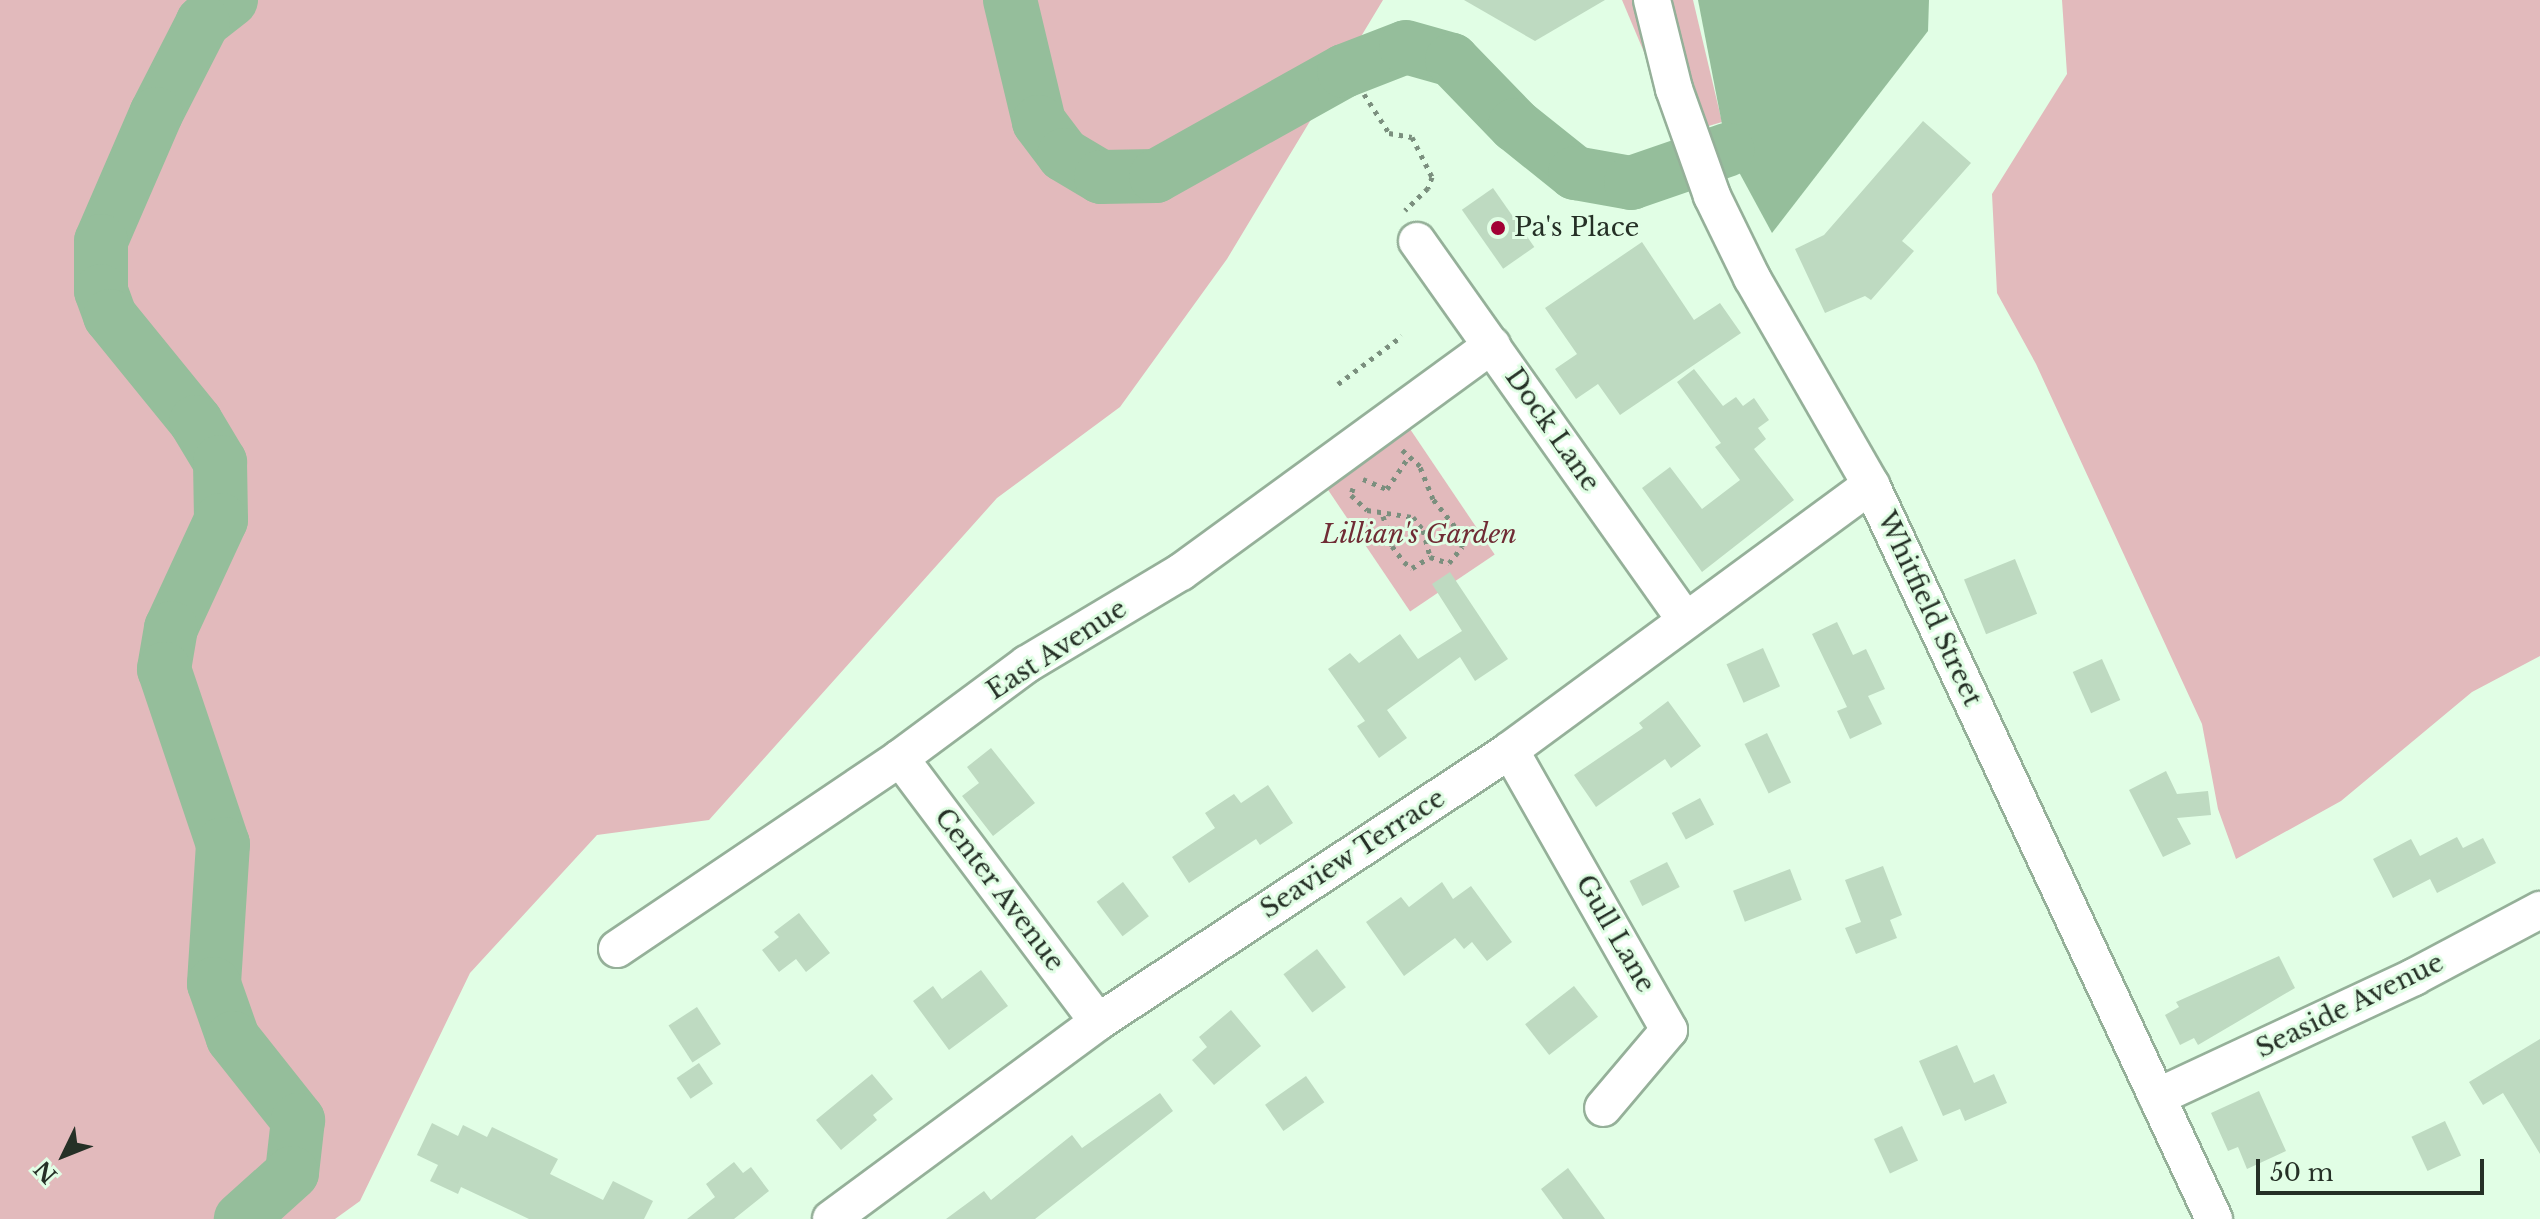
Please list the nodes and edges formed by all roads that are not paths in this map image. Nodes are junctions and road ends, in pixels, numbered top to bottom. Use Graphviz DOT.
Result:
graph roads {
  1 [pos="1652,0"];
  2 [pos="1408,229"];
  3 [pos="1492,345"];
  4 [pos="1871,485"];
  5 [pos="1685,620"];
  6 [pos="1510,750"];
  7 [pos="900,758"];
  8 [pos="2540,910"];
  9 [pos="617,949"];
  10 [pos="1098,1022"];
  11 [pos="2157,1097"];
  12 [pos="1603,1108"];
  13 [pos="831,1219"];
  14 [pos="2214,1219"];
  1 -- 4 [label="street, Whitfield Street"];
  2 -- 3 [label="street, Dock Lane"];
  3 -- 5 [label="street, Dock Lane"];
  3 -- 7 [label="street, East Avenue"];
  4 -- 5 [label="street, Seaview Terrace"];
  4 -- 11 [label="street, Whitfield Street"];
  5 -- 6 [label="street, Seaview Terrace"];
  6 -- 10 [label="street, Seaview Terrace"];
  6 -- 12 [label="street, Gull Lane"];
  7 -- 9 [label="street, East Avenue"];
  7 -- 10 [label="street, Center Avenue"];
  8 -- 11 [label="street, Seaside Avenue"];
  10 -- 13 [label="street, Seaview Terrace"];
  11 -- 14 [label="street, Whitfield Street"];
}
